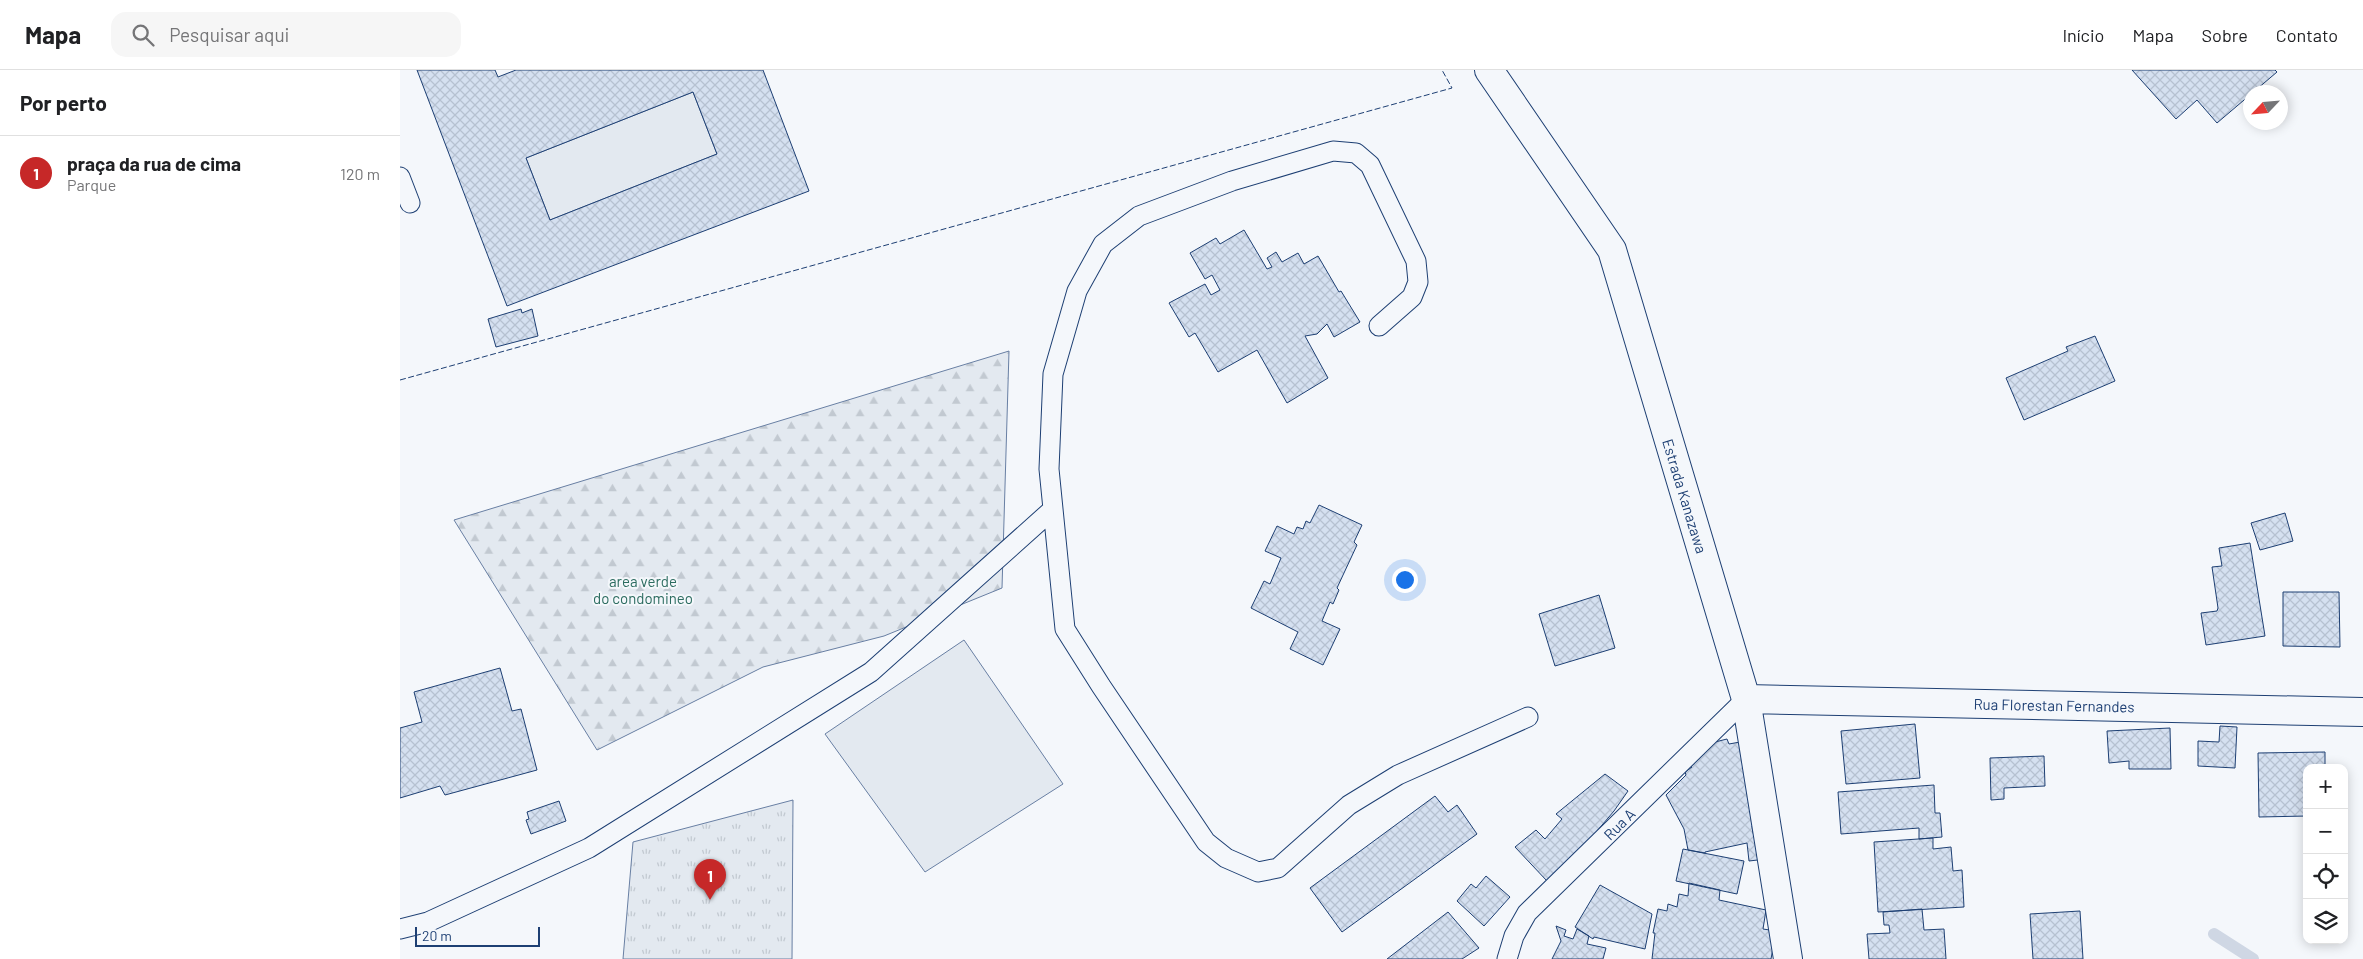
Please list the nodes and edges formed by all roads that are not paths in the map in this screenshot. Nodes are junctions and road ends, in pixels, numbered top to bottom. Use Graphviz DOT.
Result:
graph roads {
  1 [pos="1489,70"];
  2 [pos="400,177"];
  3 [pos="410,203"];
  4 [pos="1378,326"];
  5 [pos="1052,510"];
  6 [pos="1746,699"];
  7 [pos="2363,712"];
  8 [pos="1528,717"];
  9 [pos="400,929"];
  10 [pos="1507,959"];
  11 [pos="1788,959"];
  1 -- 6 [label="street, Estrada Kanazawa"];
  2 -- 3 [label="lane"];
  4 -- 5 [label="lane"];
  5 -- 8 [label="lane"];
  5 -- 9 [label="lane"];
  6 -- 7 [label="street, Rua Florestan Fernandes"];
  6 -- 10 [label="lane, Rua A"];
  6 -- 11 [label="street, Estrada Kanazawa"];
}
